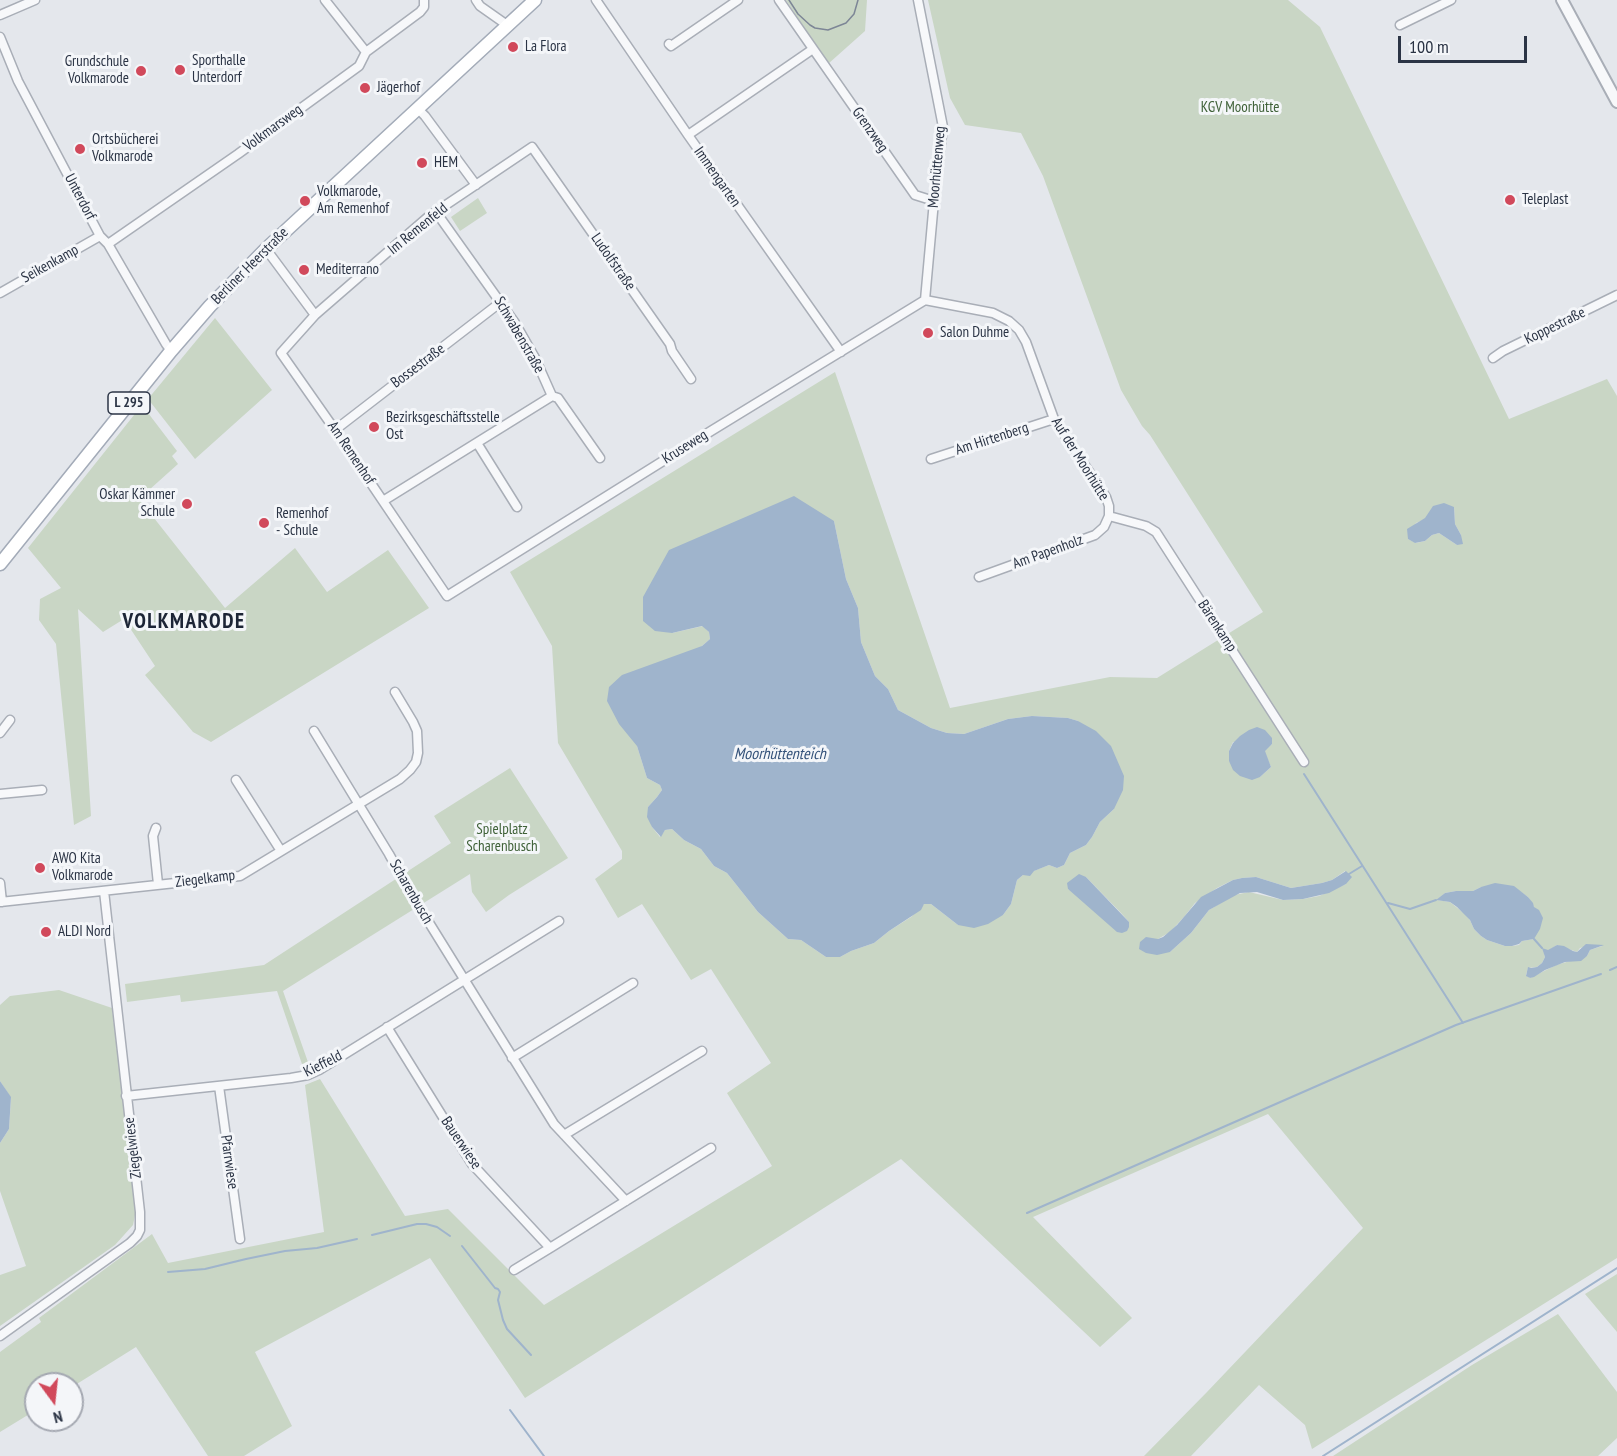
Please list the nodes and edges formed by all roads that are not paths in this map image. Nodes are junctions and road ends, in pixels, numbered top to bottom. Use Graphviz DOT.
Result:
graph roads {
  1 [pos="35,0"];
  2 [pos="325,0"];
  3 [pos="424,0"];
  4 [pos="476,0"];
  5 [pos="535,0"];
  6 [pos="596,0"];
  7 [pos="738,0"];
  8 [pos="779,0"];
  9 [pos="918,0"];
  10 [pos="1451,0"];
  11 [pos="1562,0"];
  12 [pos="0,15"];
  13 [pos="507,25"];
  14 [pos="1400,25"];
  15 [pos="0,37"];
  16 [pos="669,45"];
  17 [pos="813,49"];
  18 [pos="366,52"];
  19 [pos="1617,102"];
  20 [pos="417,108"];
  21 [pos="688,135"];
  22 [pos="532,147"];
  23 [pos="476,185"];
  24 [pos="934,201"];
  25 [pos="436,212"];
  26 [pos="100,236"];
  27 [pos="108,244"];
  28 [pos="266,249"];
  29 [pos="0,293"];
  30 [pos="1617,295"];
  31 [pos="925,300"];
  32 [pos="501,303"];
  33 [pos="315,315"];
  34 [pos="171,351"];
  35 [pos="841,352"];
  36 [pos="1494,358"];
  37 [pos="691,379"];
  38 [pos="552,396"];
  39 [pos="1054,419"];
  40 [pos="335,430"];
  41 [pos="477,443"];
  42 [pos="600,458"];
  43 [pos="931,459"];
  44 [pos="383,501"];
  45 [pos="518,507"];
  46 [pos="1109,516"];
  47 [pos="0,564"];
  48 [pos="979,577"];
  49 [pos="447,596"];
  50 [pos="395,692"];
  51 [pos="10,720"];
  52 [pos="314,731"];
  53 [pos="0,733"];
  54 [pos="1304,762"];
  55 [pos="236,780"];
  56 [pos="42,790"];
  57 [pos="0,794"];
  58 [pos="359,804"];
  59 [pos="156,828"];
  60 [pos="281,851"];
  61 [pos="0,883"];
  62 [pos="158,884"];
  63 [pos="104,891"];
  64 [pos="1,902"];
  65 [pos="559,921"];
  66 [pos="465,979"];
  67 [pos="633,983"];
  68 [pos="387,1027"];
  69 [pos="702,1051"];
  70 [pos="512,1058"];
  71 [pos="219,1086"];
  72 [pos="126,1096"];
  73 [pos="564,1135"];
  74 [pos="711,1148"];
  75 [pos="626,1201"];
  76 [pos="240,1239"];
  77 [pos="550,1248"];
  78 [pos="514,1270"];
  79 [pos="0,1336"];
  1 -- 12 [label="street"];
  2 -- 18 [label="street"];
  3 -- 18 [label="street, Volkmarsweg"];
  4 -- 13 [label="street"];
  5 -- 13 [label="main road, Berliner Heerstraße / L 295"];
  6 -- 21 [label="street, Immengarten"];
  7 -- 16 [label="street"];
  8 -- 17 [label="street, Grenzweg"];
  9 -- 24 [label="street, Moorhüttenweg"];
  10 -- 14 [label="street"];
  11 -- 19 [label="street"];
  13 -- 20 [label="main road, Berliner Heerstraße / L 295"];
  15 -- 26 [label="street, Unterdorf"];
  17 -- 21 [label="street"];
  17 -- 24 [label="street, Grenzweg"];
  18 -- 27 [label="street, Volkmarsweg"];
  20 -- 23 [label="street"];
  20 -- 28 [label="main road, Berliner Heerstraße / L 295"];
  21 -- 35 [label="street, Immengarten"];
  22 -- 23 [label="street, Im Remenfeld"];
  22 -- 37 [label="street, Ludolfstraße"];
  23 -- 25 [label="street, Im Remenfeld"];
  24 -- 31 [label="street, Moorhüttenweg"];
  25 -- 32 [label="street, Schwabenstraße"];
  25 -- 33 [label="street, Im Remenfeld"];
  26 -- 27 [label="street, Unterdorf"];
  26 -- 29 [label="street, Seikenkamp"];
  27 -- 34 [label="street, Unterdorf"];
  28 -- 33 [label="street"];
  28 -- 34 [label="main road, Berliner Heerstraße / L 295"];
  30 -- 36 [label="street, Koppestraße"];
  31 -- 35 [label="street, Kruseweg"];
  31 -- 39 [label="street, Auf der Moorhütte"];
  32 -- 38 [label="street, Schwabenstraße"];
  32 -- 40 [label="street, Bossestraße"];
  33 -- 40 [label="street, Am Remenhof"];
  34 -- 47 [label="main road, Berliner Heerstraße / L 295"];
  35 -- 49 [label="street, Kruseweg"];
  38 -- 41 [label="street"];
  38 -- 42 [label="street, Schwabenstraße"];
  39 -- 43 [label="street, Am Hirtenberg"];
  39 -- 46 [label="street, Auf der Moorhütte"];
  40 -- 44 [label="street, Am Remenhof"];
  41 -- 44 [label="street"];
  41 -- 45 [label="street"];
  44 -- 49 [label="street, Am Remenhof"];
  46 -- 48 [label="street, Am Papenholz"];
  46 -- 54 [label="street, Bärenkamp"];
  50 -- 58 [label="street, Ziegelkamp"];
  51 -- 53 [label="street"];
  52 -- 58 [label="street"];
  55 -- 60 [label="street"];
  56 -- 57 [label="street"];
  58 -- 60 [label="street, Ziegelkamp"];
  58 -- 66 [label="street, Scharenbusch"];
  59 -- 62 [label="street, Ziegelkamp"];
  60 -- 62 [label="street, Ziegelkamp"];
  61 -- 64 [label="street"];
  62 -- 63 [label="street, Ziegelkamp"];
  63 -- 64 [label="street, Ziegelkamp"];
  63 -- 72 [label="street, Ziegelwiese"];
  65 -- 66 [label="street"];
  66 -- 68 [label="street, Kieffeld"];
  66 -- 70 [label="street, Scharenbusch"];
  67 -- 70 [label="street"];
  68 -- 71 [label="street, Kieffeld"];
  68 -- 77 [label="street, Bauerwiese"];
  69 -- 73 [label="street"];
  70 -- 73 [label="street, Scharenbusch"];
  71 -- 72 [label="street, Kieffeld"];
  71 -- 76 [label="street, Pfarrwiese"];
  72 -- 79 [label="street, Ziegelwiese"];
  73 -- 75 [label="street, Scharenbusch"];
  74 -- 75 [label="street"];
  75 -- 77 [label="street"];
  77 -- 78 [label="street"];
}
